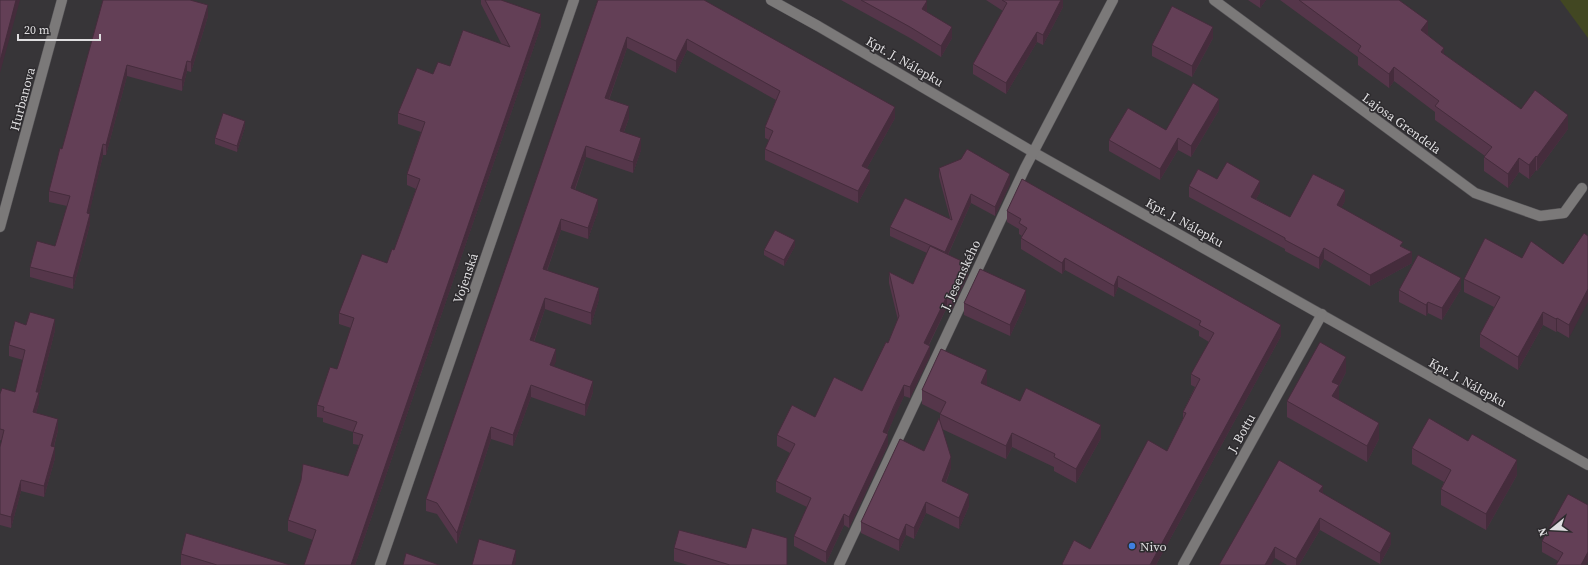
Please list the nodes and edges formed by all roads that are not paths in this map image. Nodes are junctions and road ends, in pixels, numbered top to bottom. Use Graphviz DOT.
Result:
graph roads {
  1 [pos="62,0"];
  2 [pos="574,0"];
  3 [pos="771,0"];
  4 [pos="1113,0"];
  5 [pos="1214,0"];
  6 [pos="1033,152"];
  7 [pos="1582,188"];
  8 [pos="0,227"];
  9 [pos="1322,314"];
  10 [pos="1588,465"];
  11 [pos="380,565"];
  12 [pos="839,565"];
  13 [pos="1183,565"];
  1 -- 8 [label="street, Hurbanova"];
  2 -- 11 [label="street, Vojenská"];
  3 -- 6 [label="street, Kpt. J. Nálepku"];
  4 -- 6 [label="street, J. Jesenského"];
  5 -- 7 [label="street, Lajosa Grendela"];
  6 -- 9 [label="street, Kpt. J. Nálepku"];
  6 -- 12 [label="street, J. Jesenského"];
  9 -- 10 [label="street, Kpt. J. Nálepku"];
  9 -- 13 [label="street, J. Bottu"];
}
